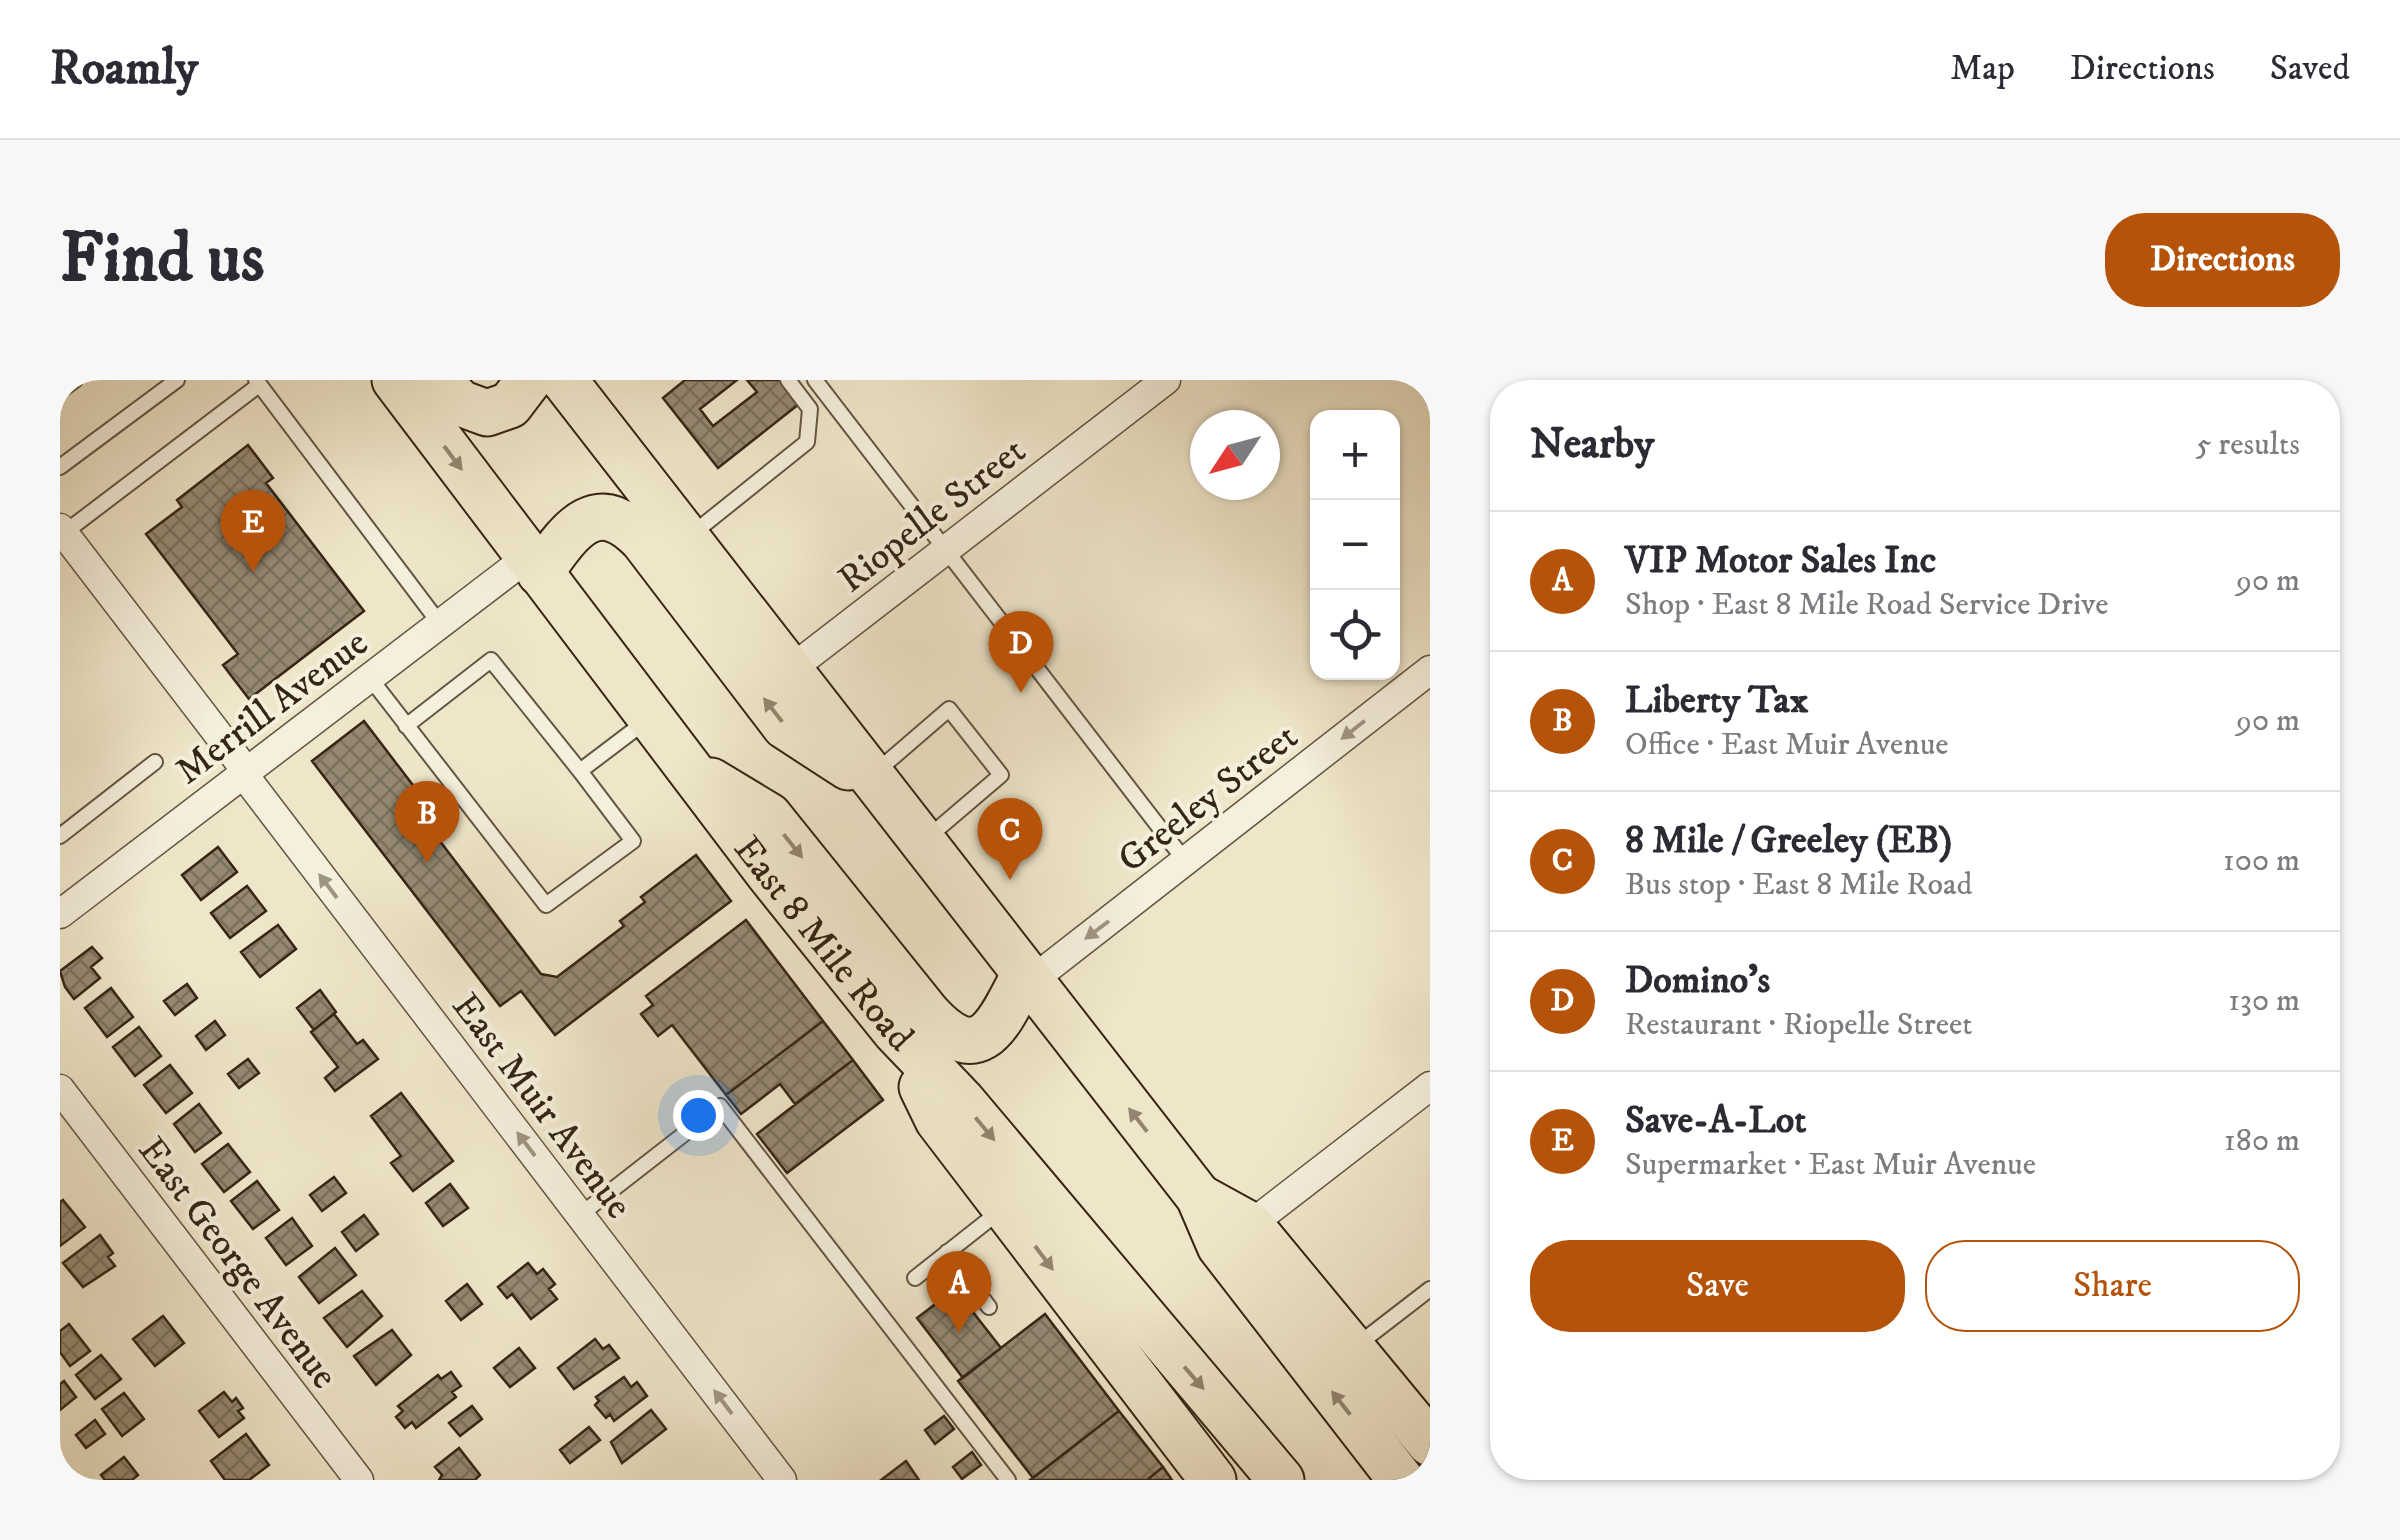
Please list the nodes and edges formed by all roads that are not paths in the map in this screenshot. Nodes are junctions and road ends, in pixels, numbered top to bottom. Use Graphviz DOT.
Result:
graph roads {
  1 [pos="75,380"];
  2 [pos="177,380"];
  3 [pos="394,380"];
  4 [pos="438,380"];
  5 [pos="529,380"];
  6 [pos="564,380"];
  7 [pos="788,380"];
  8 [pos="814,380"];
  9 [pos="1166,380"];
  10 [pos="258,382"];
  11 [pos="60,391"];
  12 [pos="60,467"];
  13 [pos="62,531"];
  14 [pos="687,538"];
  15 [pos="945,550"];
  16 [pos="534,565"];
  17 [pos="440,624"];
  18 [pos="790,670"];
  19 [pos="1430,670"];
  20 [pos="370,678"];
  21 [pos="651,718"];
  22 [pos="406,726"];
  23 [pos="155,762"];
  24 [pos="688,766"];
  25 [pos="580,771"];
  26 [pos="245,773"];
  27 [pos="875,782"];
  28 [pos="60,836"];
  29 [pos="922,843"];
  30 [pos="1186,862"];
  31 [pos="60,914"];
  32 [pos="1027,978"];
  33 [pos="895,1032"];
  34 [pos="1430,1086"];
  35 [pos="60,1088"];
  36 [pos="1198,1197"];
  37 [pos="1005,1207"];
  38 [pos="580,1215"];
  39 [pos="1250,1224"];
  40 [pos="947,1252"];
  41 [pos="914,1278"];
  42 [pos="1430,1289"];
  43 [pos="990,1307"];
  44 [pos="1352,1350"];
  45 [pos="1430,1443"];
  46 [pos="359,1480"];
  47 [pos="782,1480"];
  48 [pos="1008,1480"];
  49 [pos="1213,1480"];
  50 [pos="1281,1480"];
  51 [pos="1401,1480"];
  1 -- 11 [label="lane"];
  2 -- 12 [label="lane"];
  3 -- 16 [label="highway, East 8 Mile Road, one-way"];
  4 -- 5 [label="highway"];
  6 -- 14 [label="highway"];
  7 -- 14 [label="lane"];
  8 -- 15 [label="lane"];
  9 -- 15 [label="street, Riopelle Street"];
  10 -- 13 [label="lane"];
  10 -- 17 [label="lane"];
  13 -- 26 [label="street, East Muir Avenue"];
  14 -- 18 [label="highway"];
  15 -- 18 [label="street, Riopelle Street"];
  15 -- 30 [label="lane"];
  16 -- 17 [label="street, Merrill Avenue"];
  16 -- 21 [label="highway, East 8 Mile Road"];
  27 -- 16 [label="highway, one-way"];
  17 -- 20 [label="street, Merrill Avenue"];
  18 -- 27 [label="highway"];
  19 -- 30 [label="street, Greeley Street, one-way"];
  20 -- 22 [label="lane"];
  20 -- 26 [label="street, Merrill Avenue"];
  21 -- 24 [label="highway, East 8 Mile Road"];
  21 -- 25 [label="lane"];
  22 -- 25 [label="lane"];
  22 -- 25 [label="lane"];
  23 -- 28 [label="lane"];
  24 -- 32 [label="highway, one-way"];
  24 -- 33 [label="highway, East 8 Mile Road"];
  26 -- 31 [label="street, Merrill Avenue"];
  38 -- 26 [label="street, East Muir Avenue, one-way"];
  27 -- 29 [label="highway"];
  27 -- 29 [label="lane"];
  29 -- 32 [label="highway"];
  30 -- 32 [label="street, Greeley Street, one-way"];
  36 -- 32 [label="highway, one-way"];
  33 -- 37 [label="highway"];
  33 -- 50 [label="highway, East 8 Mile Road, one-way"];
  34 -- 39 [label="street"];
  35 -- 46 [label="street, East George Avenue"];
  36 -- 39 [label="highway"];
  51 -- 36 [label="highway, one-way"];
  37 -- 40 [label="lane"];
  37 -- 49 [label="highway, one-way"];
  47 -- 38 [label="street, East Muir Avenue, one-way"];
  38 -- 48 [label="lane"];
  39 -- 44 [label="highway"];
  40 -- 41 [label="lane"];
  40 -- 43 [label="lane"];
  42 -- 44 [label="lane"];
  44 -- 45 [label="highway"];
}
